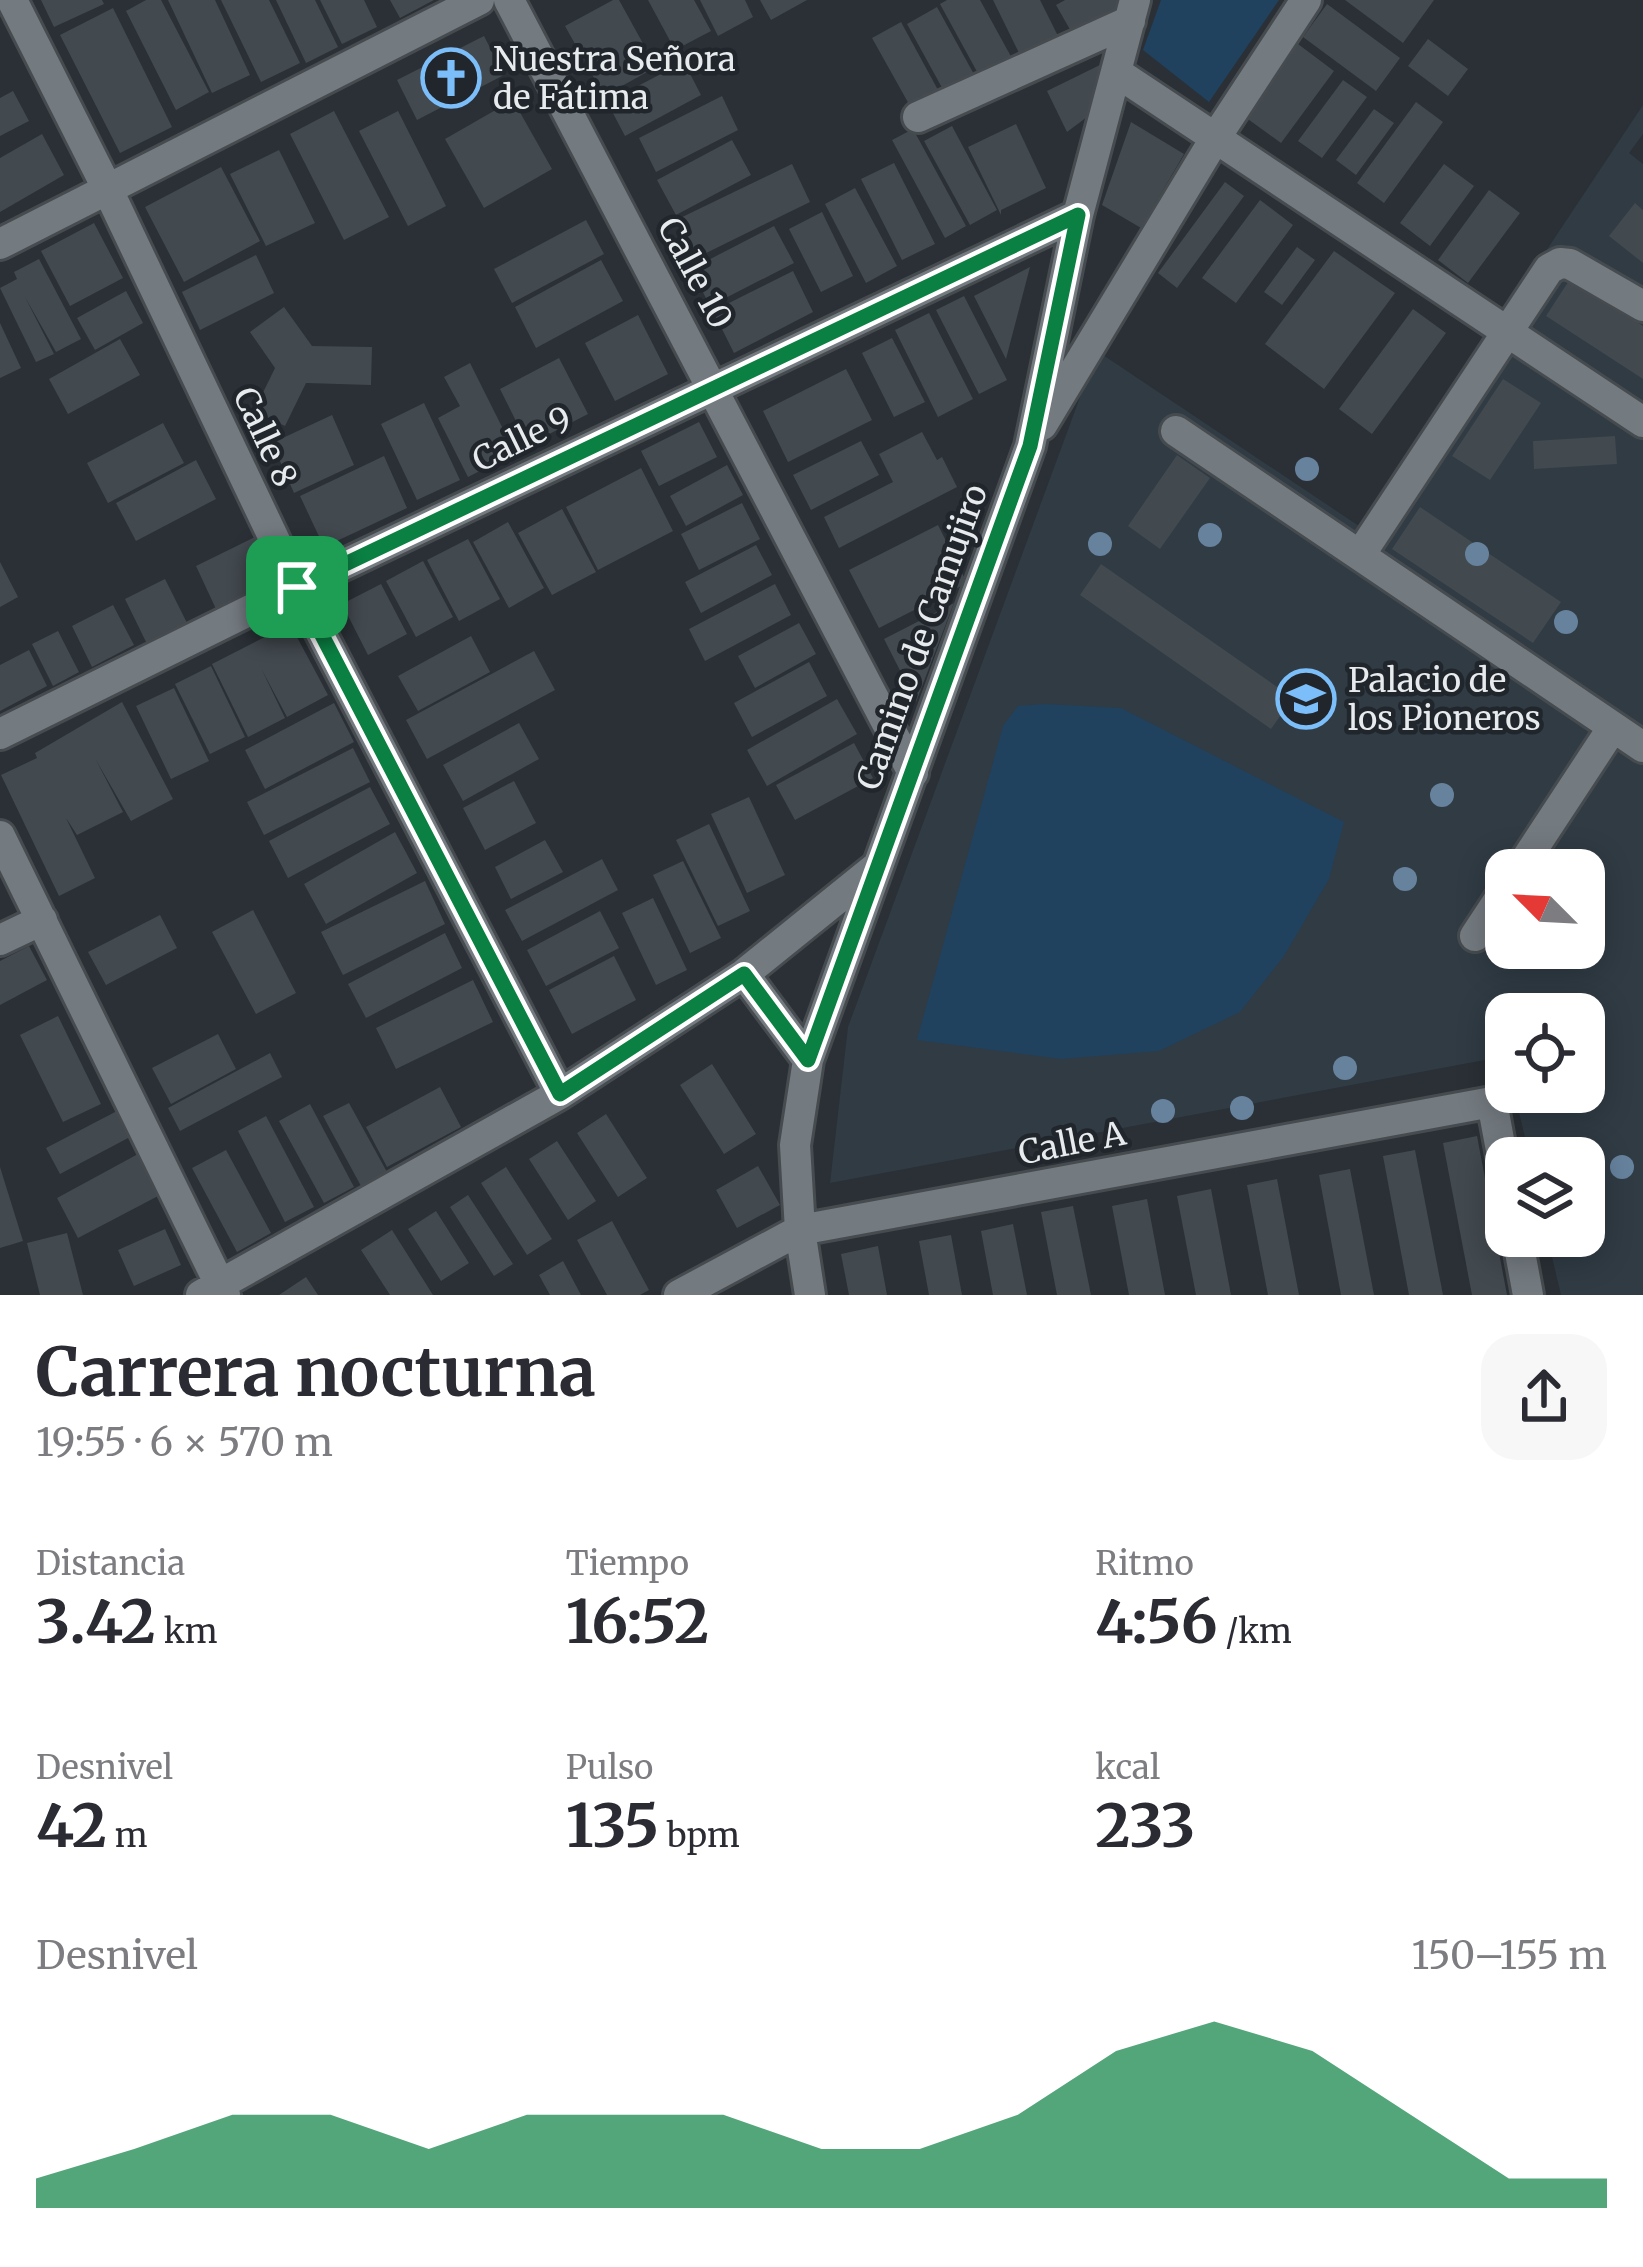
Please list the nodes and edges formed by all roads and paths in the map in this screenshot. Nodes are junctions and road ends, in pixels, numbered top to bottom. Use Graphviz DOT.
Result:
graph roads {
  1 [pos="12,0"];
  2 [pos="479,0"];
  3 [pos="509,0"];
  4 [pos="1306,0"];
  5 [pos="1132,11"];
  6 [pos="1116,72"];
  7 [pos="918,117"];
  8 [pos="1216,136"];
  9 [pos="107,188"];
  10 [pos="1078,215"];
  11 [pos="0,244"];
  12 [pos="1643,306"];
  13 [pos="1503,328"];
  14 [pos="714,387"];
  15 [pos="1643,422"];
  16 [pos="1176,431"];
  17 [pos="1030,446"];
  18 [pos="1360,556"];
  19 [pos="297,587"];
  20 [pos="1613,727"];
  21 [pos="0,734"];
  22 [pos="1643,747"];
  23 [pos="913,773"];
  24 [pos="0,836"];
  25 [pos="1533,849"];
  26 [pos="874,869"];
  27 [pos="42,920"];
  28 [pos="1485,921"];
  29 [pos="1475,936"];
  30 [pos="0,940"];
  31 [pos="744,974"];
  32 [pos="808,1060"];
  33 [pos="560,1094"];
  34 [pos="1499,1137"];
  35 [pos="800,1231"];
  36 [pos="1521,1257"];
  37 [pos="215,1292"];
  38 [pos="679,1295"];
  39 [pos="810,1295"];
  40 [pos="1528,1295"];
  1 -- 9 [label="street, Calle 8"];
  2 -- 9 [label="street"];
  3 -- 14 [label="street, Calle 10"];
  4 -- 8 [label="street"];
  5 -- 6 [label="street, Camino de Camujiro"];
  5 -- 7 [label="street"];
  6 -- 8 [label="street"];
  6 -- 10 [label="street, Camino de Camujiro"];
  8 -- 13 [label="street"];
  8 -- 17 [label="street"];
  9 -- 11 [label="street"];
  9 -- 19 [label="street, Calle 8"];
  10 -- 14 [label="street, Calle 9"];
  10 -- 17 [label="street, Camino de Camujiro"];
  12 -- 13 [label="street"];
  13 -- 15 [label="street"];
  13 -- 18 [label="street"];
  14 -- 19 [label="street, Calle 9"];
  14 -- 23 [label="street, Calle 10"];
  16 -- 18 [label="street"];
  17 -- 23 [label="street, Camino de Camujiro"];
  18 -- 20 [label="street"];
  19 -- 21 [label="street, Calle 9"];
  19 -- 33 [label="street, Calle 8"];
  20 -- 22 [label="street"];
  20 -- 25 [label="street"];
  23 -- 26 [label="street, Camino de Camujiro"];
  24 -- 27 [label="street"];
  26 -- 31 [label="street"];
  26 -- 32 [label="street, Camino de Camujiro"];
  27 -- 30 [label="street"];
  27 -- 37 [label="street"];
  28 -- 29 [label="street"];
  31 -- 32 [label="street"];
  31 -- 33 [label="street"];
  32 -- 35 [label="street, Camino de Camujiro"];
  33 -- 37 [label="street"];
  34 -- 35 [label="street, Calle A"];
  35 -- 38 [label="street, Calle A"];
  35 -- 39 [label="street, Camino de Camujiro"];
  36 -- 40 [label="street"];
}
